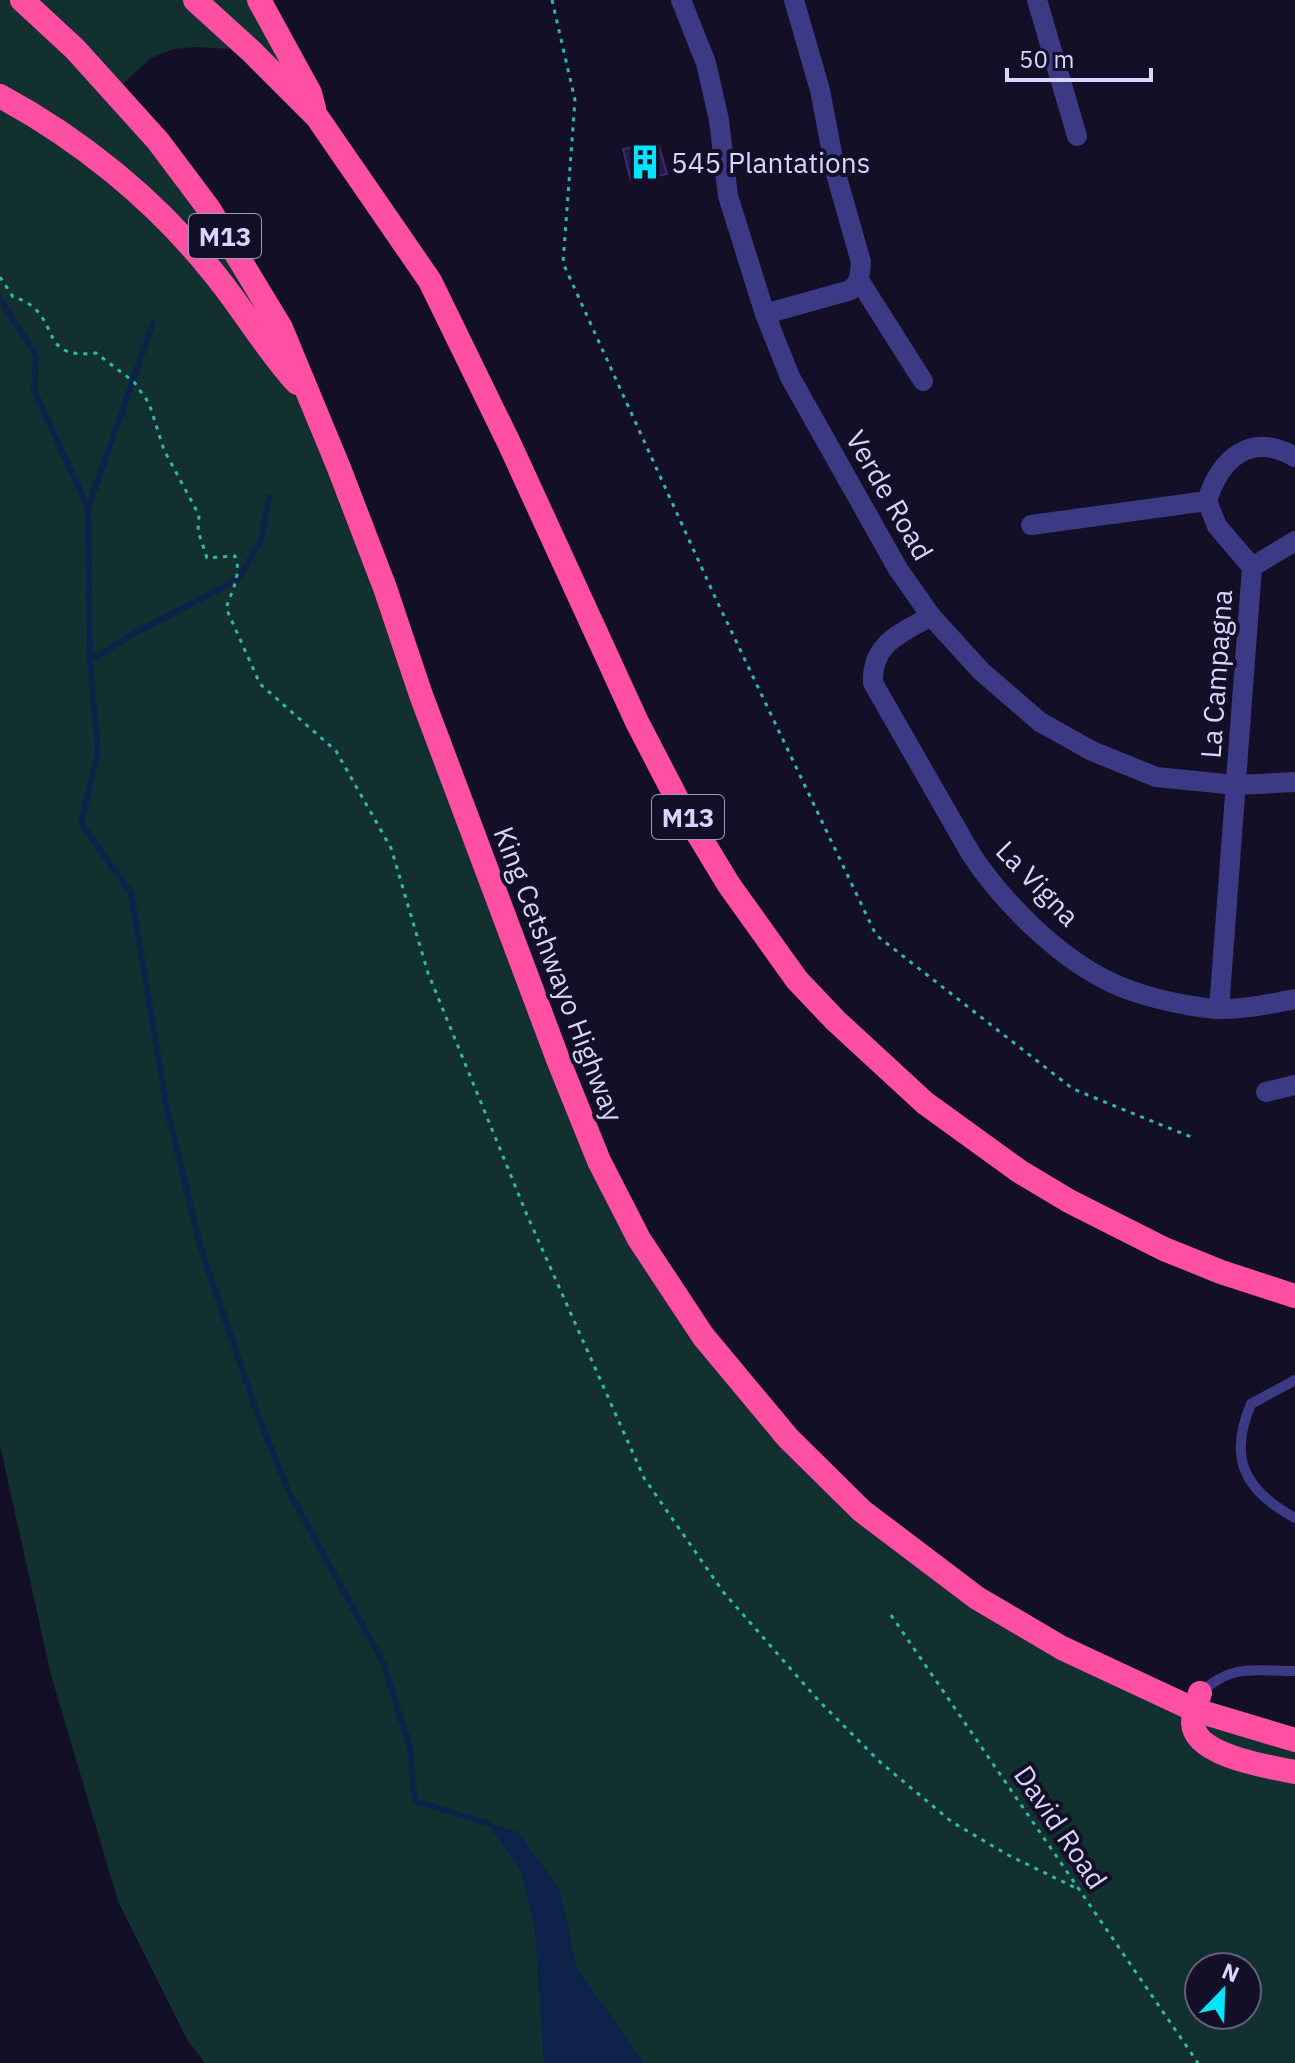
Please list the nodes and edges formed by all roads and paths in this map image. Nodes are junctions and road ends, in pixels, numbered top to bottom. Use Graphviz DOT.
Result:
graph roads {
  1 [pos="22,0"];
  2 [pos="195,0"];
  3 [pos="259,0"];
  4 [pos="552,0"];
  5 [pos="681,0"];
  6 [pos="794,0"];
  7 [pos="1037,0"];
  8 [pos="0,96"];
  9 [pos="317,117"];
  10 [pos="1077,136"];
  11 [pos="0,277"];
  12 [pos="859,280"];
  13 [pos="765,314"];
  14 [pos="923,381"];
  15 [pos="310,397"];
  16 [pos="1295,457"];
  17 [pos="1207,501"];
  18 [pos="1031,525"];
  19 [pos="1295,541"];
  20 [pos="1252,567"];
  21 [pos="931,616"];
  22 [pos="1295,782"];
  23 [pos="1236,785"];
  24 [pos="1295,999"];
  25 [pos="1219,1009"];
  26 [pos="1295,1085"];
  27 [pos="1266,1092"];
  28 [pos="1191,1137"];
  29 [pos="1295,1296"];
  30 [pos="1295,1380"];
  31 [pos="1295,1518"];
  32 [pos="891,1615"];
  33 [pos="1295,1671"];
  34 [pos="1197,1702"];
  35 [pos="1295,1740"];
  36 [pos="1295,1772"];
  37 [pos="1080,1890"];
  38 [pos="1198,2063"];
  1 -- 15 [label="highway, King Cetshwayo Highway / M13"];
  2 -- 9 [label="highway, M13"];
  3 -- 9 [label="highway"];
  4 -- 28 [label="path"];
  5 -- 13 [label="street, Verde Road"];
  6 -- 12 [label="street"];
  7 -- 10 [label="street"];
  8 -- 15 [label="highway"];
  9 -- 29 [label="highway, M13"];
  11 -- 37 [label="path"];
  12 -- 13 [label="street"];
  12 -- 14 [label="street"];
  13 -- 21 [label="street, Verde Road"];
  15 -- 34 [label="highway, King Cetshwayo Highway / M13"];
  16 -- 17 [label="street"];
  17 -- 18 [label="street"];
  17 -- 20 [label="street, La Campagna"];
  19 -- 20 [label="street, La Campagna"];
  20 -- 23 [label="street, La Campagna"];
  21 -- 23 [label="street, Verde Road"];
  21 -- 25 [label="street, La Vigna"];
  22 -- 23 [label="street, Verde Road"];
  23 -- 25 [label="street, La Campagna"];
  24 -- 25 [label="street, La Vigna"];
  26 -- 27 [label="street"];
  30 -- 31 [label="lane"];
  32 -- 37 [label="path, David Road"];
  33 -- 34 [label="lane"];
  34 -- 35 [label="highway, King Cetshwayo Highway / M13"];
  34 -- 36 [label="highway"];
  37 -- 38 [label="path, David Road"];
}
